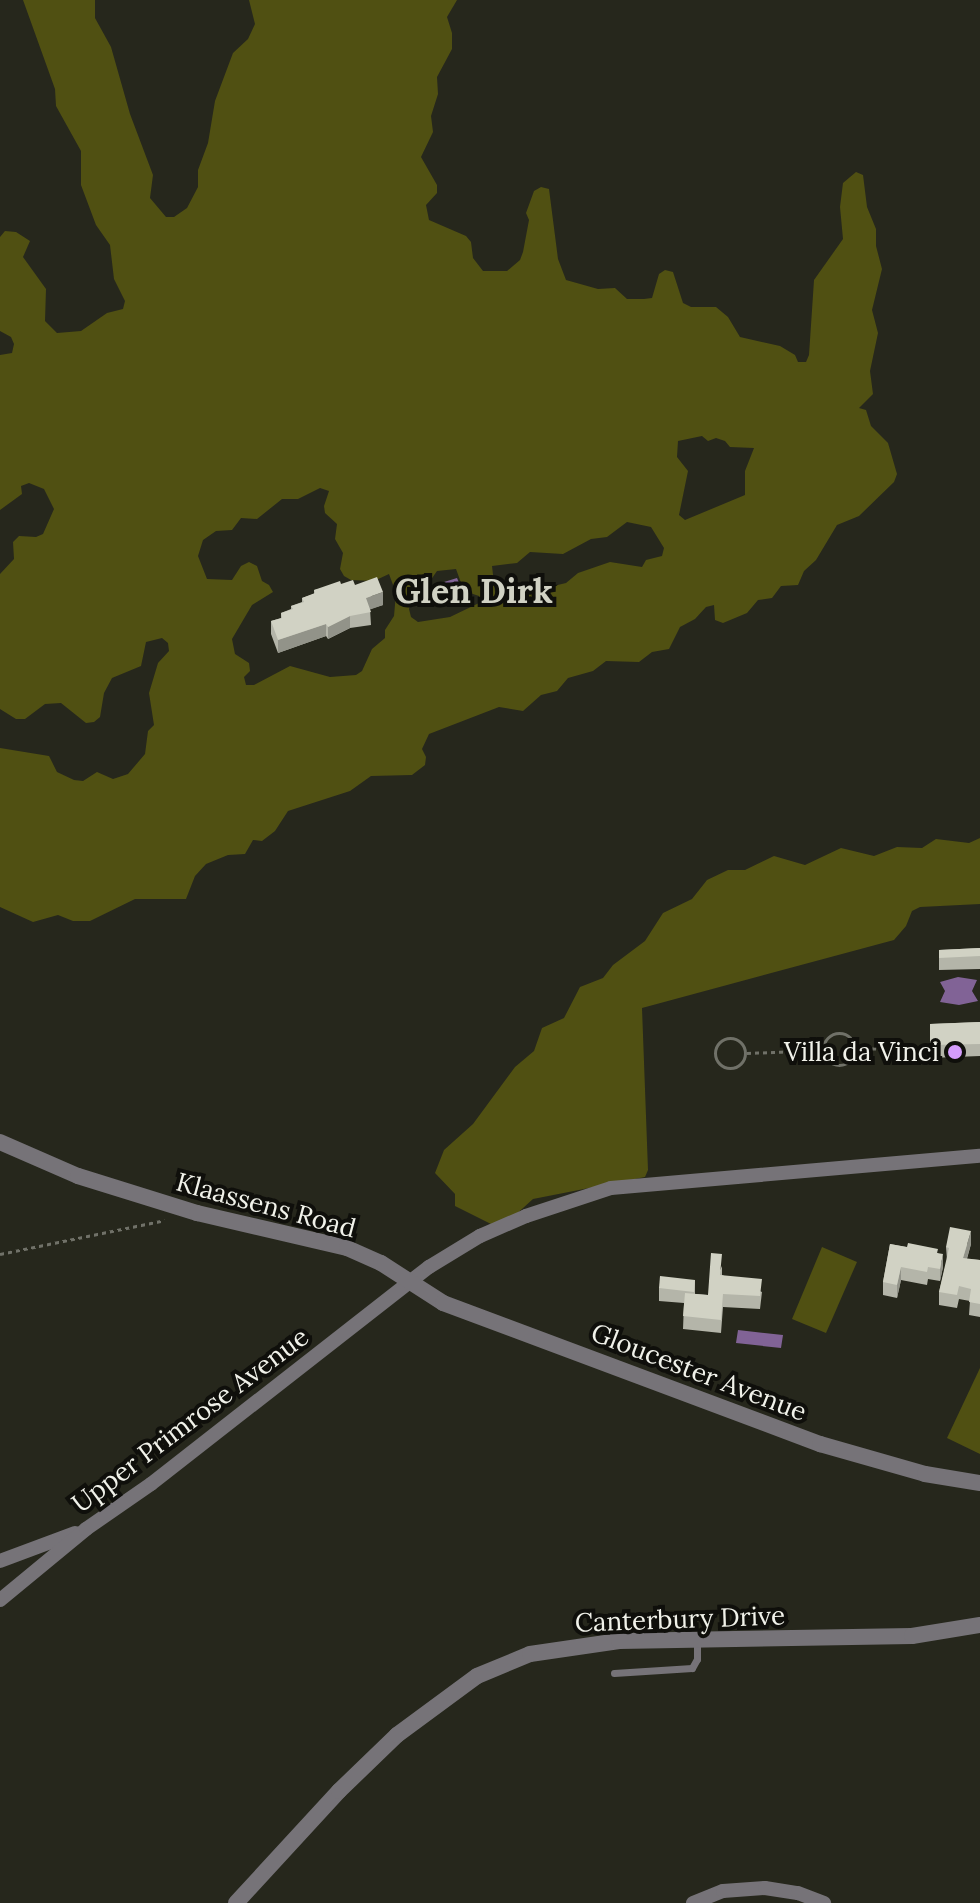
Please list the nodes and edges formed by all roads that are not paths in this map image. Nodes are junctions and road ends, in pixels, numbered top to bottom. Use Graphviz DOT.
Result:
graph roads {
  1 [pos="0,1142"];
  2 [pos="980,1156"];
  3 [pos="410,1281"];
  4 [pos="980,1483"];
  5 [pos="86,1529"];
  6 [pos="0,1561"];
  7 [pos="0,1600"];
  8 [pos="980,1625"];
  9 [pos="697,1641"];
  10 [pos="614,1673"];
  11 [pos="236,1903"];
  12 [pos="693,1903"];
  13 [pos="824,1903"];
  1 -- 3 [label="street, Klaassens Road"];
  2 -- 3 [label="street"];
  3 -- 4 [label="street, Gloucester Avenue"];
  3 -- 5 [label="street, Upper Primrose Avenue"];
  5 -- 6 [label="street"];
  5 -- 7 [label="street, Upper Primrose Avenue"];
  8 -- 9 [label="street, Canterbury Drive"];
  9 -- 10 [label="lane"];
  9 -- 11 [label="street, Canterbury Drive"];
  12 -- 13 [label="street"];
}
